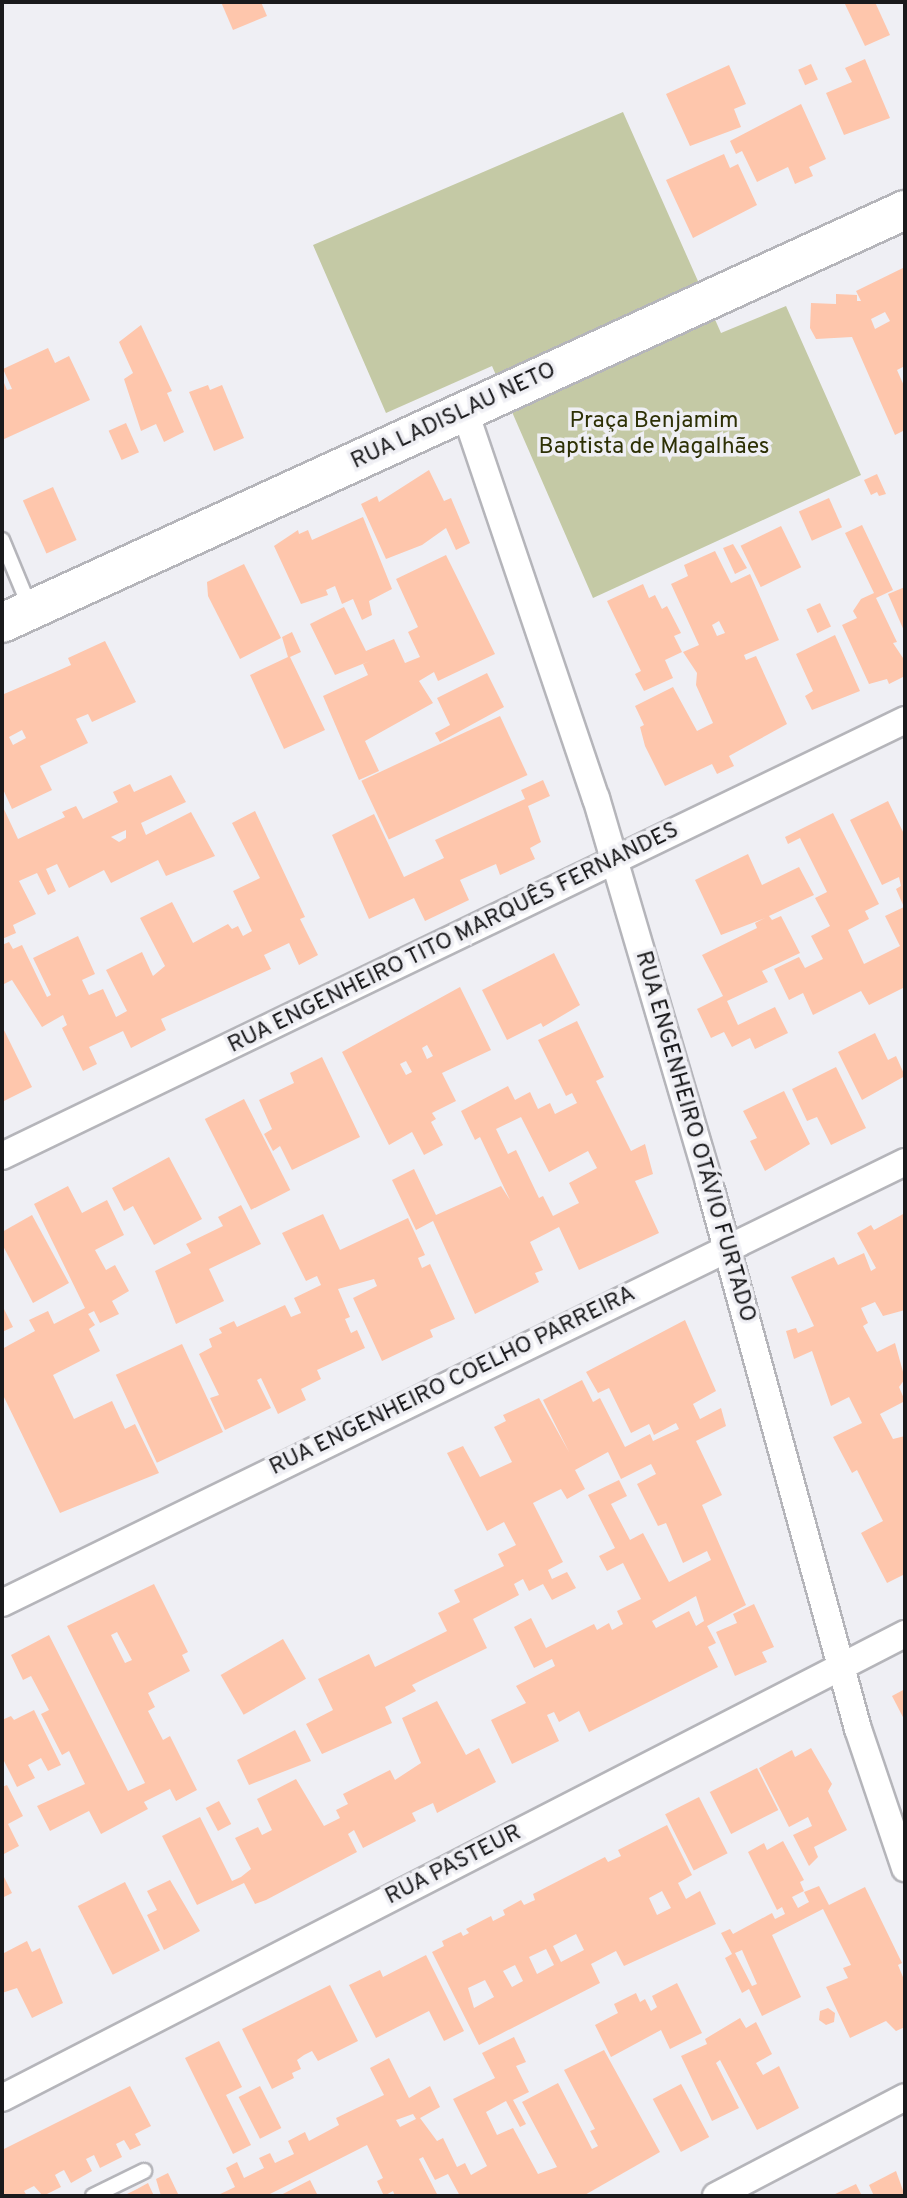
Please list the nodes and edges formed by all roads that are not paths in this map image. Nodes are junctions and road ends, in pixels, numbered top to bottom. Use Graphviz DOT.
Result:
graph roads {
  1 [pos="905,211"];
  2 [pos="465,412"];
  3 [pos="2,540"];
  4 [pos="16,616"];
  5 [pos="905,720"];
  6 [pos="614,862"];
  7 [pos="2,1156"];
  8 [pos="905,1162"];
  9 [pos="727,1249"];
  10 [pos="2,1603"];
  11 [pos="905,1634"];
  12 [pos="840,1668"];
  13 [pos="905,1868"];
  14 [pos="905,2097"];
  15 [pos="2,2098"];
  16 [pos="144,2171"];
  17 [pos="93,2196"];
  18 [pos="716,2196"];
  1 -- 2 [label="street, RUA LADISLAU NETO"];
  2 -- 4 [label="street, RUA LADISLAU NETO"];
  2 -- 6 [label="street, RUA ENGENHEIRO OTÁVIO FURTADO"];
  3 -- 4 [label="lane"];
  5 -- 6 [label="street, RUA ENGENHEIRO TITO MARQUÊS FERNANDES"];
  6 -- 7 [label="street, RUA ENGENHEIRO TITO MARQUÊS FERNANDES"];
  6 -- 9 [label="street, RUA ENGENHEIRO OTÁVIO FURTADO"];
  8 -- 9 [label="street, RUA ENGENHEIRO COELHO PARREIRA"];
  9 -- 10 [label="street, RUA ENGENHEIRO COELHO PARREIRA"];
  9 -- 12 [label="street, RUA ENGENHEIRO OTÁVIO FURTADO"];
  11 -- 12 [label="street, RUA PASTEUR"];
  12 -- 13 [label="street, RUA ENGENHEIRO OTÁVIO FURTADO"];
  12 -- 15 [label="street, RUA PASTEUR"];
  14 -- 18 [label="street"];
  16 -- 17 [label="lane"];
}
